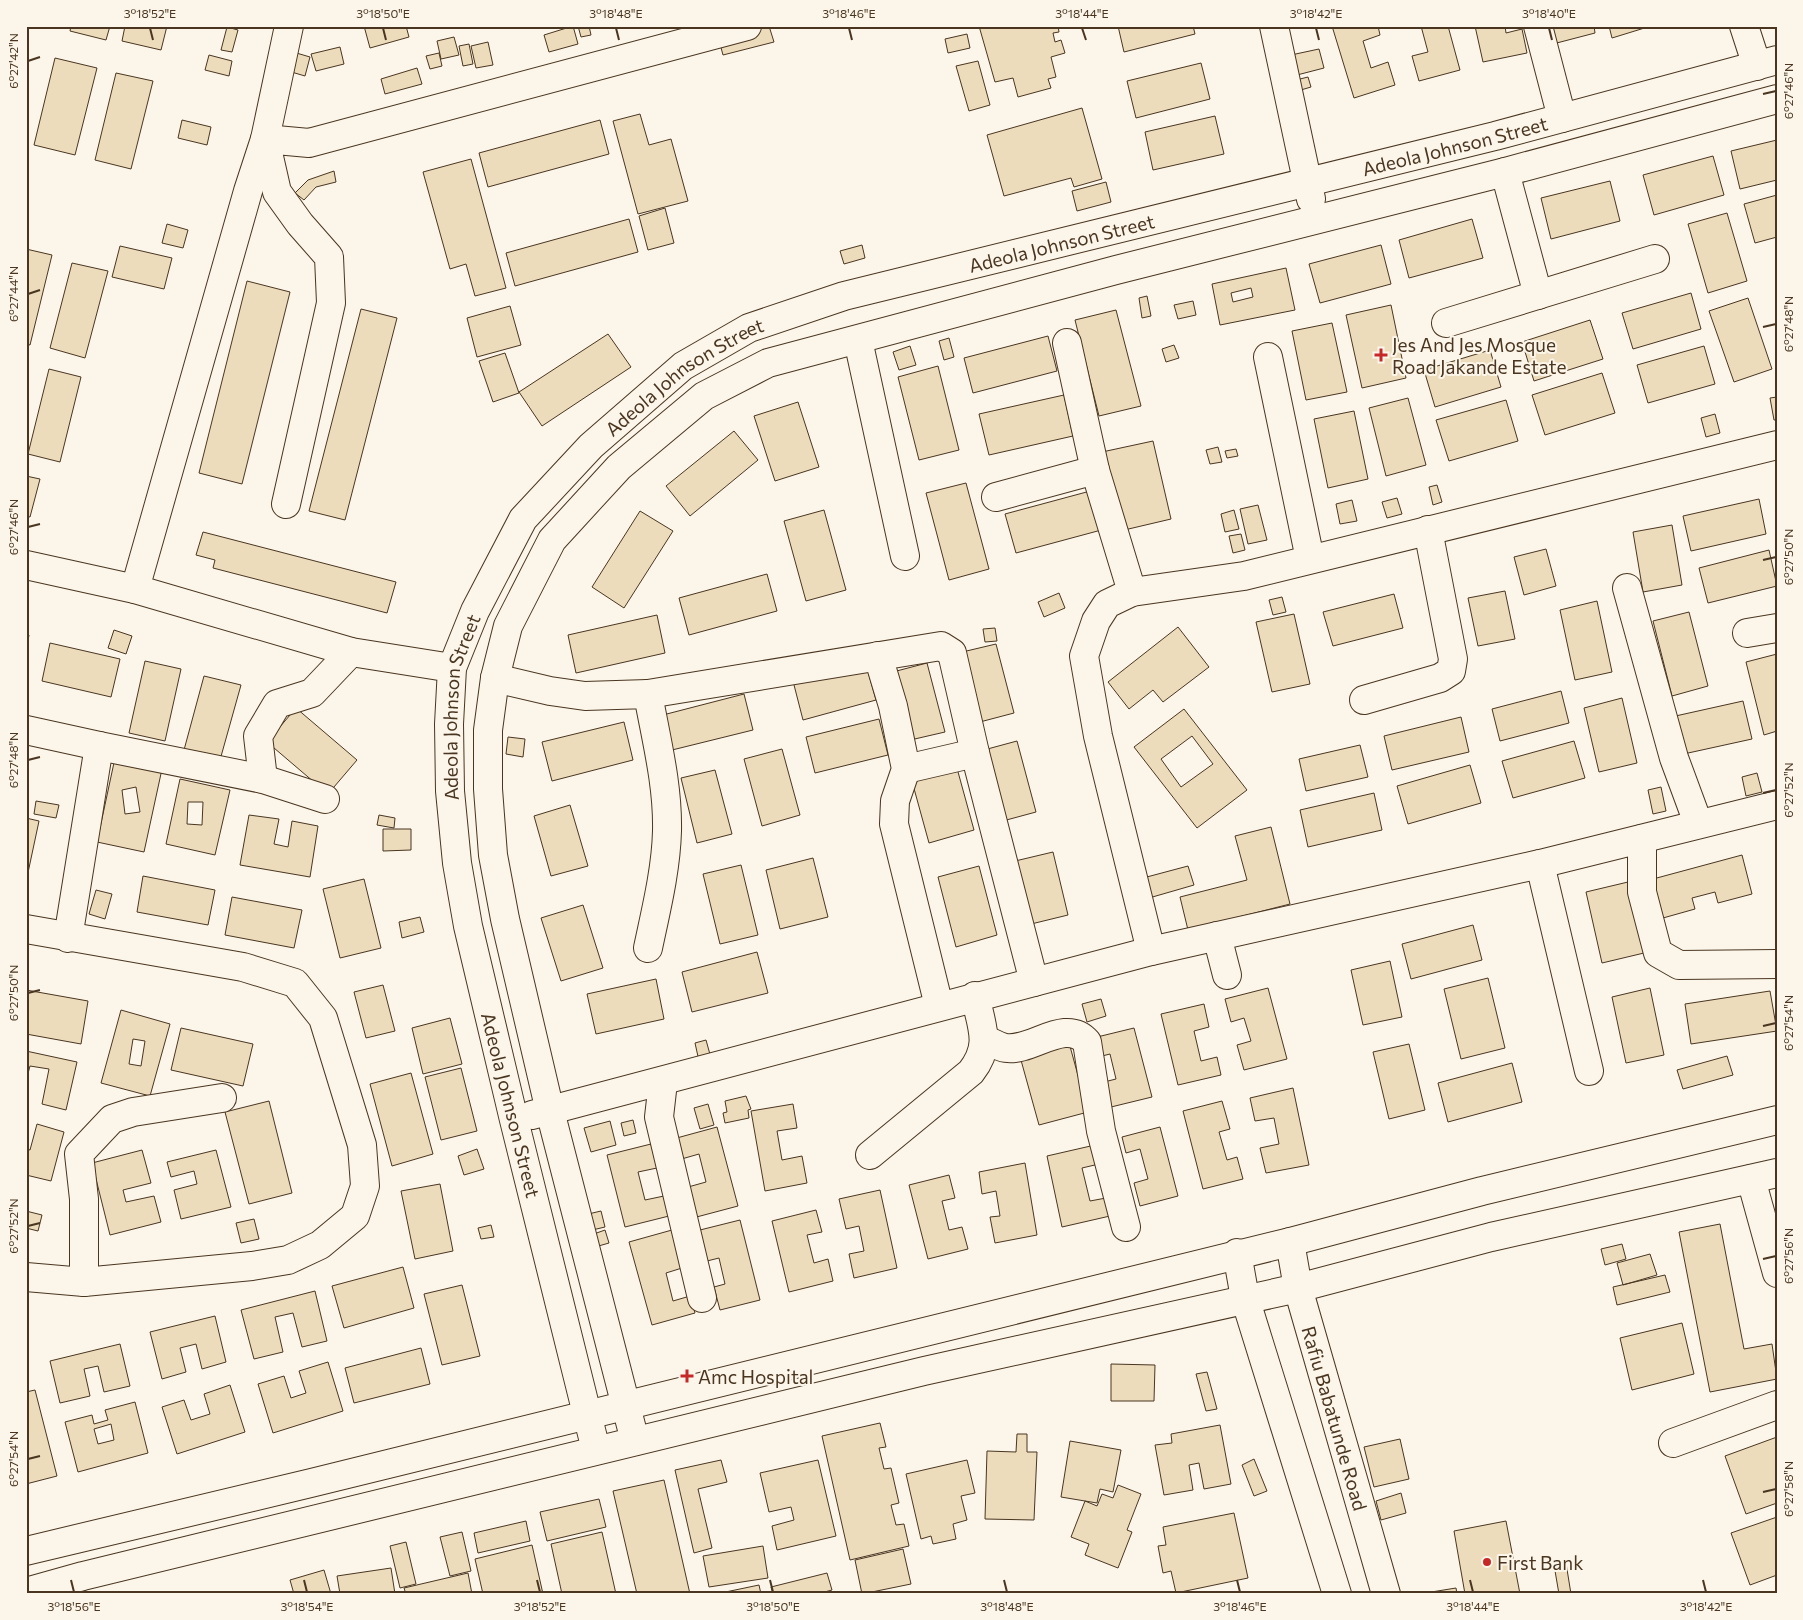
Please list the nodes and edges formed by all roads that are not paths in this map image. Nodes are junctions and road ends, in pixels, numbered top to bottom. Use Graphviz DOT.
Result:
graph roads {
  1 [pos="289,26"];
  2 [pos="747,26"];
  3 [pos="1274,26"];
  4 [pos="1538,26"];
  5 [pos="1744,26"];
  6 [pos="1767,63"];
  7 [pos="1777,99"];
  8 [pos="1562,118"];
  9 [pos="265,139"];
  10 [pos="1505,172"];
  11 [pos="1306,182"];
  12 [pos="1316,220"];
  13 [pos="1655,259"];
  14 [pos="1538,295"];
  15 [pos="1446,323"];
  16 [pos="858,340"];
  17 [pos="1066,344"];
  18 [pos="1268,357"];
  19 [pos="1777,445"];
  20 [pos="1095,470"];
  21 [pos="996,497"];
  22 [pos="286,504"];
  23 [pos="1428,530"];
  24 [pos="905,556"];
  25 [pos="1310,559"];
  26 [pos="26,565"];
  27 [pos="1627,588"];
  28 [pos="136,589"];
  29 [pos="1132,592"];
  30 [pos="1777,628"];
  31 [pos="1748,633"];
  32 [pos="351,652"];
  33 [pos="878,656"];
  34 [pos="452,668"];
  35 [pos="495,678"];
  36 [pos="648,694"];
  37 [pos="1364,700"];
  38 [pos="26,730"];
  39 [pos="99,746"];
  40 [pos="975,753"];
  41 [pos="906,769"];
  42 [pos="263,779"];
  43 [pos="325,799"];
  44 [pos="1777,805"];
  45 [pos="1698,824"];
  46 [pos="1642,839"];
  47 [pos="1540,864"];
  48 [pos="26,929"];
  49 [pos="1217,936"];
  50 [pos="68,938"];
  51 [pos="648,948"];
  52 [pos="1151,951"];
  53 [pos="1777,964"];
  54 [pos="1227,975"];
  55 [pos="1034,982"];
  56 [pos="975,996"];
  57 [pos="939,1006"];
  58 [pos="984,1039"];
  59 [pos="1589,1070"];
  60 [pos="663,1082"];
  61 [pos="222,1098"];
  62 [pos="550,1111"];
  63 [pos="514,1120"];
  64 [pos="1777,1120"];
  65 [pos="870,1155"];
  66 [pos="1764,1176"];
  67 [pos="1126,1227"];
  68 [pos="1290,1242"];
  69 [pos="1237,1254"];
  70 [pos="1777,1273"];
  71 [pos="26,1277"];
  72 [pos="84,1282"];
  73 [pos="1298,1288"];
  74 [pos="702,1298"];
  75 [pos="1246,1298"];
  76 [pos="625,1405"];
  77 [pos="1777,1405"];
  78 [pos="587,1414"];
  79 [pos="635,1441"];
  80 [pos="1673,1443"];
  81 [pos="596,1450"];
  82 [pos="26,1551"];
  83 [pos="26,1592"];
  84 [pos="1337,1594"];
  85 [pos="1386,1594"];
  1 -- 9 [label="street"];
  2 -- 9 [label="street"];
  3 -- 11 [label="street"];
  4 -- 8 [label="street"];
  5 -- 6 [label="street"];
  6 -- 8 [label="street, Adeola Johnson Street"];
  7 -- 10 [label="street, Adeola Johnson Street"];
  8 -- 11 [label="street, Adeola Johnson Street"];
  9 -- 22 [label="street"];
  9 -- 28 [label="street"];
  10 -- 12 [label="street, Adeola Johnson Street"];
  10 -- 14 [label="street"];
  11 -- 12 [label="street"];
  11 -- 34 [label="street, Adeola Johnson Street"];
  12 -- 16 [label="street, Adeola Johnson Street"];
  13 -- 14 [label="street"];
  14 -- 15 [label="street"];
  16 -- 24 [label="street"];
  16 -- 35 [label="street, Adeola Johnson Street"];
  17 -- 20 [label="street"];
  18 -- 25 [label="street"];
  19 -- 23 [label="street"];
  20 -- 21 [label="street"];
  20 -- 29 [label="street"];
  23 -- 25 [label="street"];
  23 -- 37 [label="street"];
  25 -- 29 [label="street"];
  26 -- 28 [label="street"];
  27 -- 45 [label="street"];
  28 -- 32 [label="street"];
  29 -- 52 [label="street"];
  30 -- 31 [label="street"];
  32 -- 34 [label="street"];
  32 -- 42 [label="street"];
  33 -- 36 [label="street"];
  33 -- 40 [label="street"];
  33 -- 41 [label="street"];
  34 -- 63 [label="street, Adeola Johnson Street"];
  35 -- 36 [label="street"];
  35 -- 62 [label="street, Adeola Johnson Street"];
  36 -- 51 [label="street"];
  38 -- 39 [label="street"];
  39 -- 42 [label="street"];
  39 -- 50 [label="street"];
  40 -- 41 [label="street"];
  40 -- 55 [label="street"];
  41 -- 57 [label="street"];
  42 -- 43 [label="street"];
  44 -- 45 [label="street"];
  45 -- 46 [label="street"];
  46 -- 47 [label="street"];
  46 -- 53 [label="street"];
  47 -- 49 [label="street"];
  47 -- 59 [label="street"];
  48 -- 50 [label="street"];
  49 -- 52 [label="street"];
  49 -- 54 [label="street"];
  50 -- 72 [label="street"];
  52 -- 55 [label="street"];
  55 -- 56 [label="street"];
  56 -- 57 [label="street"];
  56 -- 58 [label="street"];
  57 -- 60 [label="street"];
  58 -- 65 [label="street"];
  58 -- 67 [label="street"];
  60 -- 62 [label="street"];
  60 -- 74 [label="street"];
  61 -- 72 [label="street"];
  62 -- 63 [label="street"];
  62 -- 76 [label="street, Adeola Johnson Street"];
  63 -- 78 [label="street, Adeola Johnson Street"];
  64 -- 68 [label="street"];
  66 -- 70 [label="street"];
  66 -- 73 [label="street"];
  68 -- 69 [label="street"];
  68 -- 73 [label="street, Rafiu Babatunde Road"];
  69 -- 75 [label="street"];
  69 -- 76 [label="street"];
  71 -- 72 [label="street"];
  73 -- 75 [label="street"];
  73 -- 85 [label="street, Rafiu Babatunde Road"];
  75 -- 79 [label="street"];
  75 -- 84 [label="street"];
  76 -- 78 [label="street"];
  76 -- 79 [label="street, Adeola Johnson Street"];
  77 -- 80 [label="street"];
  78 -- 81 [label="street, Adeola Johnson Street"];
  78 -- 82 [label="street"];
  79 -- 81 [label="street"];
  81 -- 83 [label="street"];
}
